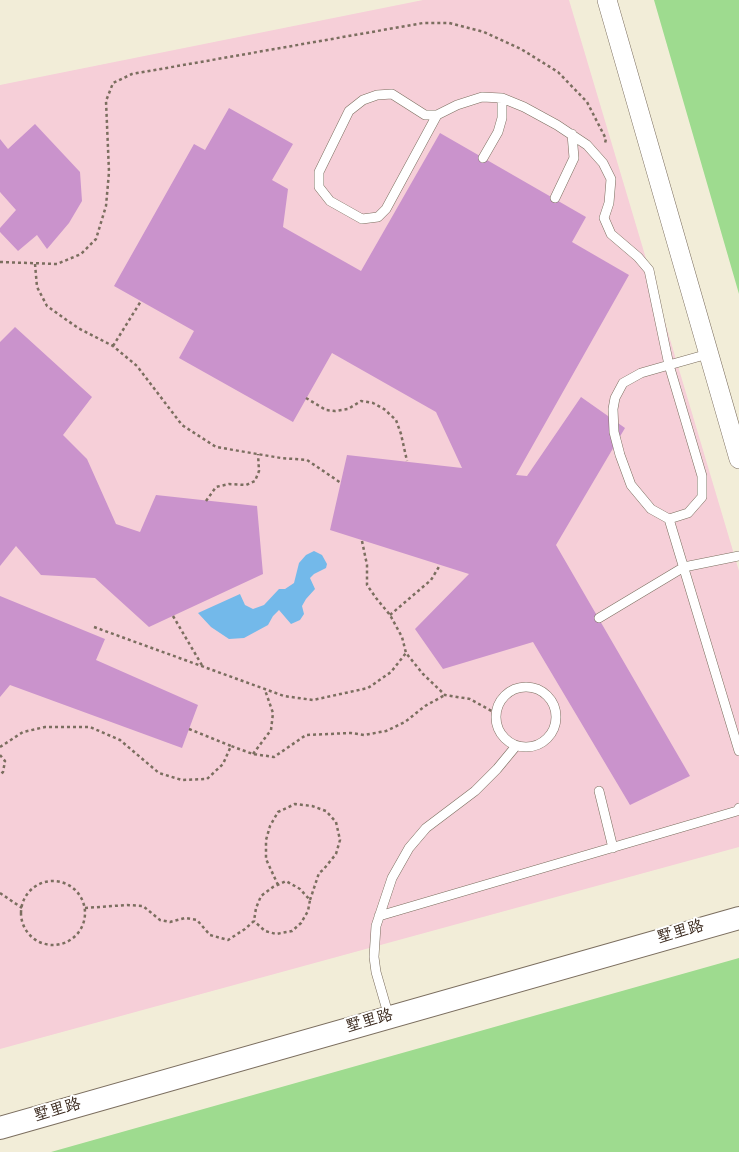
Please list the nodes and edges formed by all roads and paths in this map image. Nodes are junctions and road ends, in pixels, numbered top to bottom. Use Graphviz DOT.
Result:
graph roads {
  1 [pos="607,0"];
  2 [pos="502,98"];
  3 [pos="437,115"];
  4 [pos="572,134"];
  5 [pos="484,158"];
  6 [pos="603,163"];
  7 [pos="555,198"];
  8 [pos="0,262"];
  9 [pos="35,264"];
  10 [pos="141,301"];
  11 [pos="113,346"];
  12 [pos="708,354"];
  13 [pos="669,365"];
  14 [pos="306,398"];
  15 [pos="258,454"];
  16 [pos="739,459"];
  17 [pos="407,461"];
  18 [pos="340,483"];
  19 [pos="206,501"];
  20 [pos="669,519"];
  21 [pos="362,541"];
  22 [pos="739,556"];
  23 [pos="440,565"];
  24 [pos="684,567"];
  25 [pos="390,615"];
  26 [pos="173,616"];
  27 [pos="598,618"];
  28 [pos="94,627"];
  29 [pos="406,653"];
  30 [pos="204,668"];
  31 [pos="265,690"];
  32 [pos="445,695"];
  33 [pos="497,714"];
  34 [pos="189,729"];
  35 [pos="231,746"];
  36 [pos="516,746"];
  37 [pos="0,747"];
  38 [pos="739,751"];
  39 [pos="253,754"];
  40 [pos="0,755"];
  41 [pos="0,775"];
  42 [pos="598,791"];
  43 [pos="739,808"];
  44 [pos="614,848"];
  45 [pos="278,885"];
  46 [pos="0,893"];
  47 [pos="310,900"];
  48 [pos="22,908"];
  49 [pos="85,908"];
  50 [pos="379,916"];
  51 [pos="739,918"];
  52 [pos="254,921"];
  53 [pos="389,1017"];
  54 [pos="0,1128"];
  1 -- 12 [label="street"];
  2 -- 3 [label="lane"];
  2 -- 4 [label="lane"];
  2 -- 5 [label="lane"];
  3 -- 3 [label="lane"];
  4 -- 6 [label="lane"];
  4 -- 7 [label="lane"];
  6 -- 9 [label="path"];
  6 -- 13 [label="lane"];
  8 -- 9 [label="path"];
  9 -- 11 [label="path"];
  10 -- 11 [label="path"];
  11 -- 15 [label="path"];
  12 -- 13 [label="lane"];
  12 -- 16 [label="street"];
  13 -- 20 [label="lane"];
  13 -- 20 [label="lane"];
  14 -- 17 [label="path"];
  15 -- 18 [label="path"];
  15 -- 19 [label="path"];
  20 -- 24 [label="lane"];
  21 -- 25 [label="path"];
  22 -- 24 [label="lane"];
  23 -- 25 [label="path"];
  24 -- 27 [label="lane"];
  24 -- 38 [label="lane"];
  25 -- 29 [label="path"];
  26 -- 30 [label="path"];
  28 -- 30 [label="path"];
  29 -- 31 [label="path"];
  29 -- 32 [label="path"];
  30 -- 31 [label="path"];
  31 -- 39 [label="path"];
  32 -- 33 [label="path"];
  32 -- 39 [label="path"];
  33 -- 36 [label="lane"];
  33 -- 36 [label="lane"];
  34 -- 35 [label="path"];
  35 -- 37 [label="path"];
  35 -- 39 [label="path"];
  36 -- 50 [label="lane"];
  40 -- 41 [label="path"];
  42 -- 44 [label="lane"];
  43 -- 44 [label="lane"];
  44 -- 50 [label="lane"];
  45 -- 47 [label="path"];
  45 -- 47 [label="path"];
  45 -- 52 [label="path"];
  46 -- 48 [label="path"];
  47 -- 52 [label="path"];
  48 -- 49 [label="path"];
  48 -- 49 [label="path"];
  49 -- 52 [label="path"];
  50 -- 53 [label="lane"];
  51 -- 53 [label="main road, 墅里路"];
  53 -- 54 [label="main road, 墅里路"];
}
